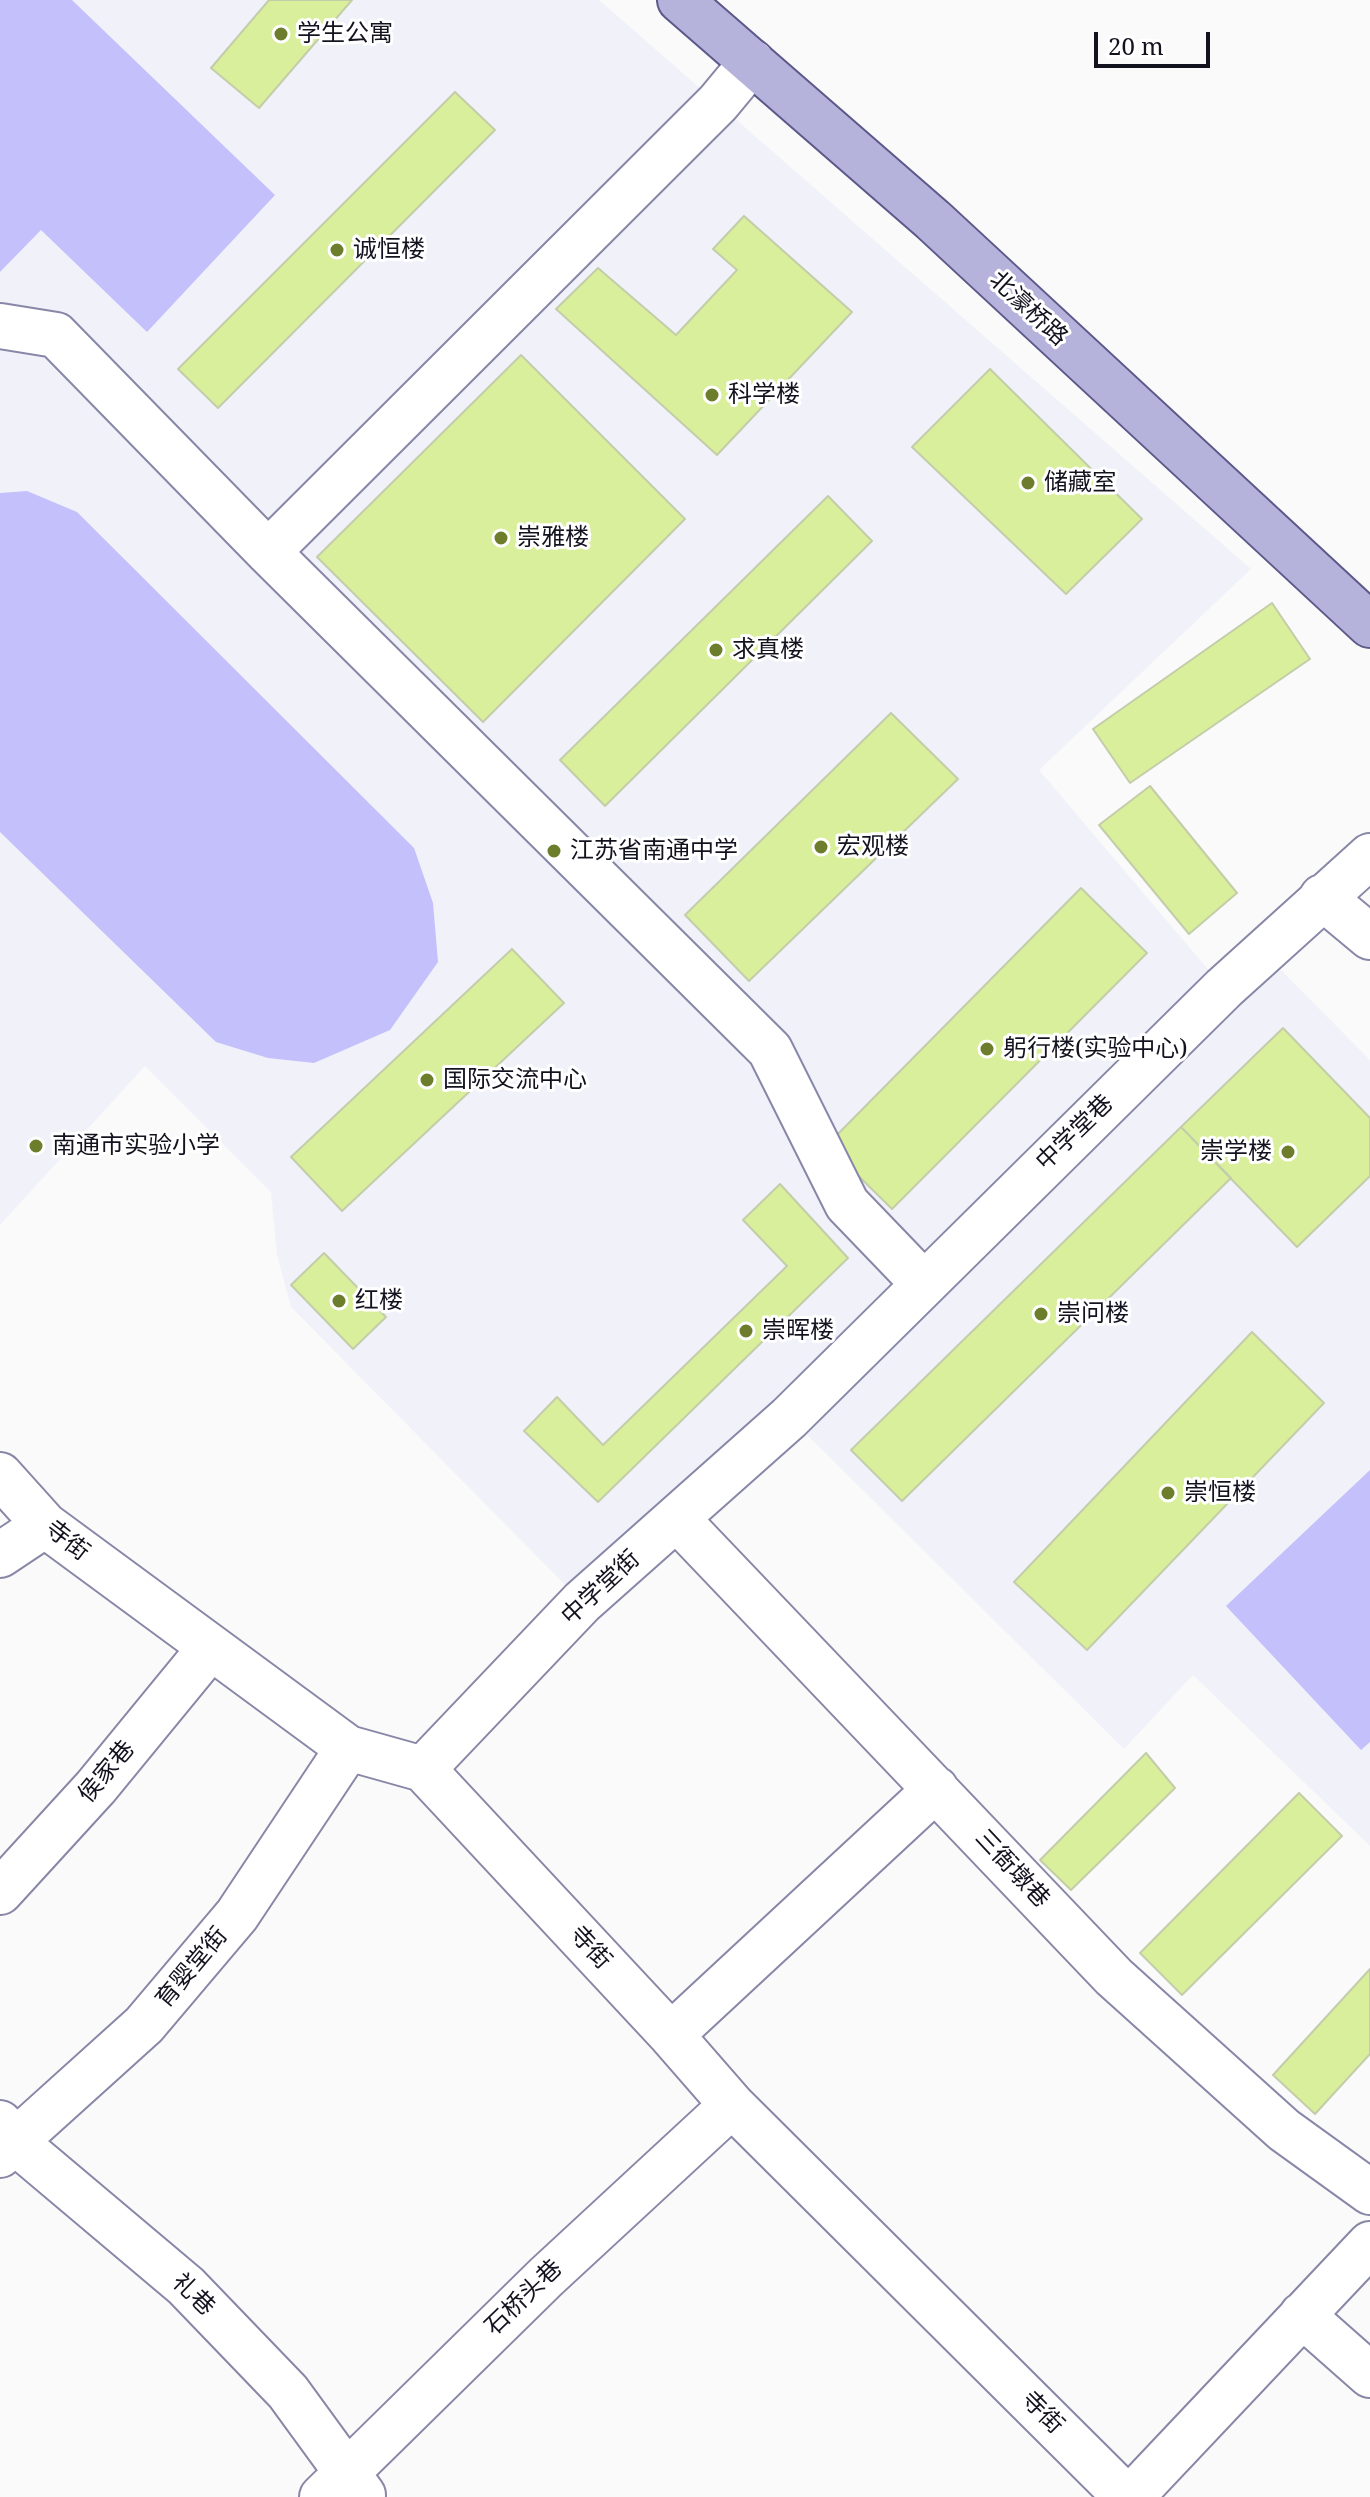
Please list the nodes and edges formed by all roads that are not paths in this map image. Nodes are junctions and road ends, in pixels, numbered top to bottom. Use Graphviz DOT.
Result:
graph roads {
  1 [pos="680,0"];
  2 [pos="752,62"];
  3 [pos="0,326"];
  4 [pos="268,552"];
  5 [pos="1370,625"];
  6 [pos="1370,856"];
  7 [pos="1322,897"];
  8 [pos="1370,937"];
  9 [pos="922,1282"];
  10 [pos="789,1418"];
  11 [pos="0,1475"];
  12 [pos="677,1519"];
  13 [pos="45,1525"];
  14 [pos="0,1555"];
  15 [pos="210,1648"];
  16 [pos="348,1748"];
  17 [pos="423,1769"];
  18 [pos="936,1789"];
  19 [pos="0,1892"];
  20 [pos="671,2035"];
  21 [pos="732,2105"];
  22 [pos="5,2140"];
  23 [pos="1370,2192"];
  24 [pos="1370,2244"];
  25 [pos="1302,2315"];
  26 [pos="1370,2375"];
  27 [pos="344,2490"];
  28 [pos="1128,2497"];
  1 -- 2 [label="main road, 北濠桥路"];
  2 -- 4 [label="street"];
  2 -- 5 [label="main road, 北濠桥路"];
  3 -- 4 [label="street"];
  4 -- 9 [label="street"];
  6 -- 7 [label="street, 中学堂巷"];
  7 -- 8 [label="street"];
  7 -- 9 [label="street, 中学堂巷"];
  9 -- 10 [label="street, 中学堂巷"];
  10 -- 12 [label="street, 中学堂街"];
  11 -- 13 [label="street, 寺街"];
  12 -- 17 [label="street, 中学堂街"];
  12 -- 18 [label="street, 三衙墩巷"];
  13 -- 14 [label="street"];
  13 -- 15 [label="street, 寺街"];
  15 -- 16 [label="street, 寺街"];
  15 -- 19 [label="street, 侯家巷"];
  16 -- 17 [label="street, 寺街"];
  16 -- 22 [label="street, 育婴堂街"];
  17 -- 20 [label="street, 寺街"];
  18 -- 20 [label="street"];
  18 -- 23 [label="street, 三衙墩巷"];
  20 -- 21 [label="street, 寺街"];
  21 -- 27 [label="street, 石桥头巷"];
  21 -- 28 [label="street, 寺街"];
  22 -- 27 [label="street, 礼巷"];
  24 -- 25 [label="street"];
  25 -- 26 [label="street"];
  25 -- 28 [label="street"];
}
